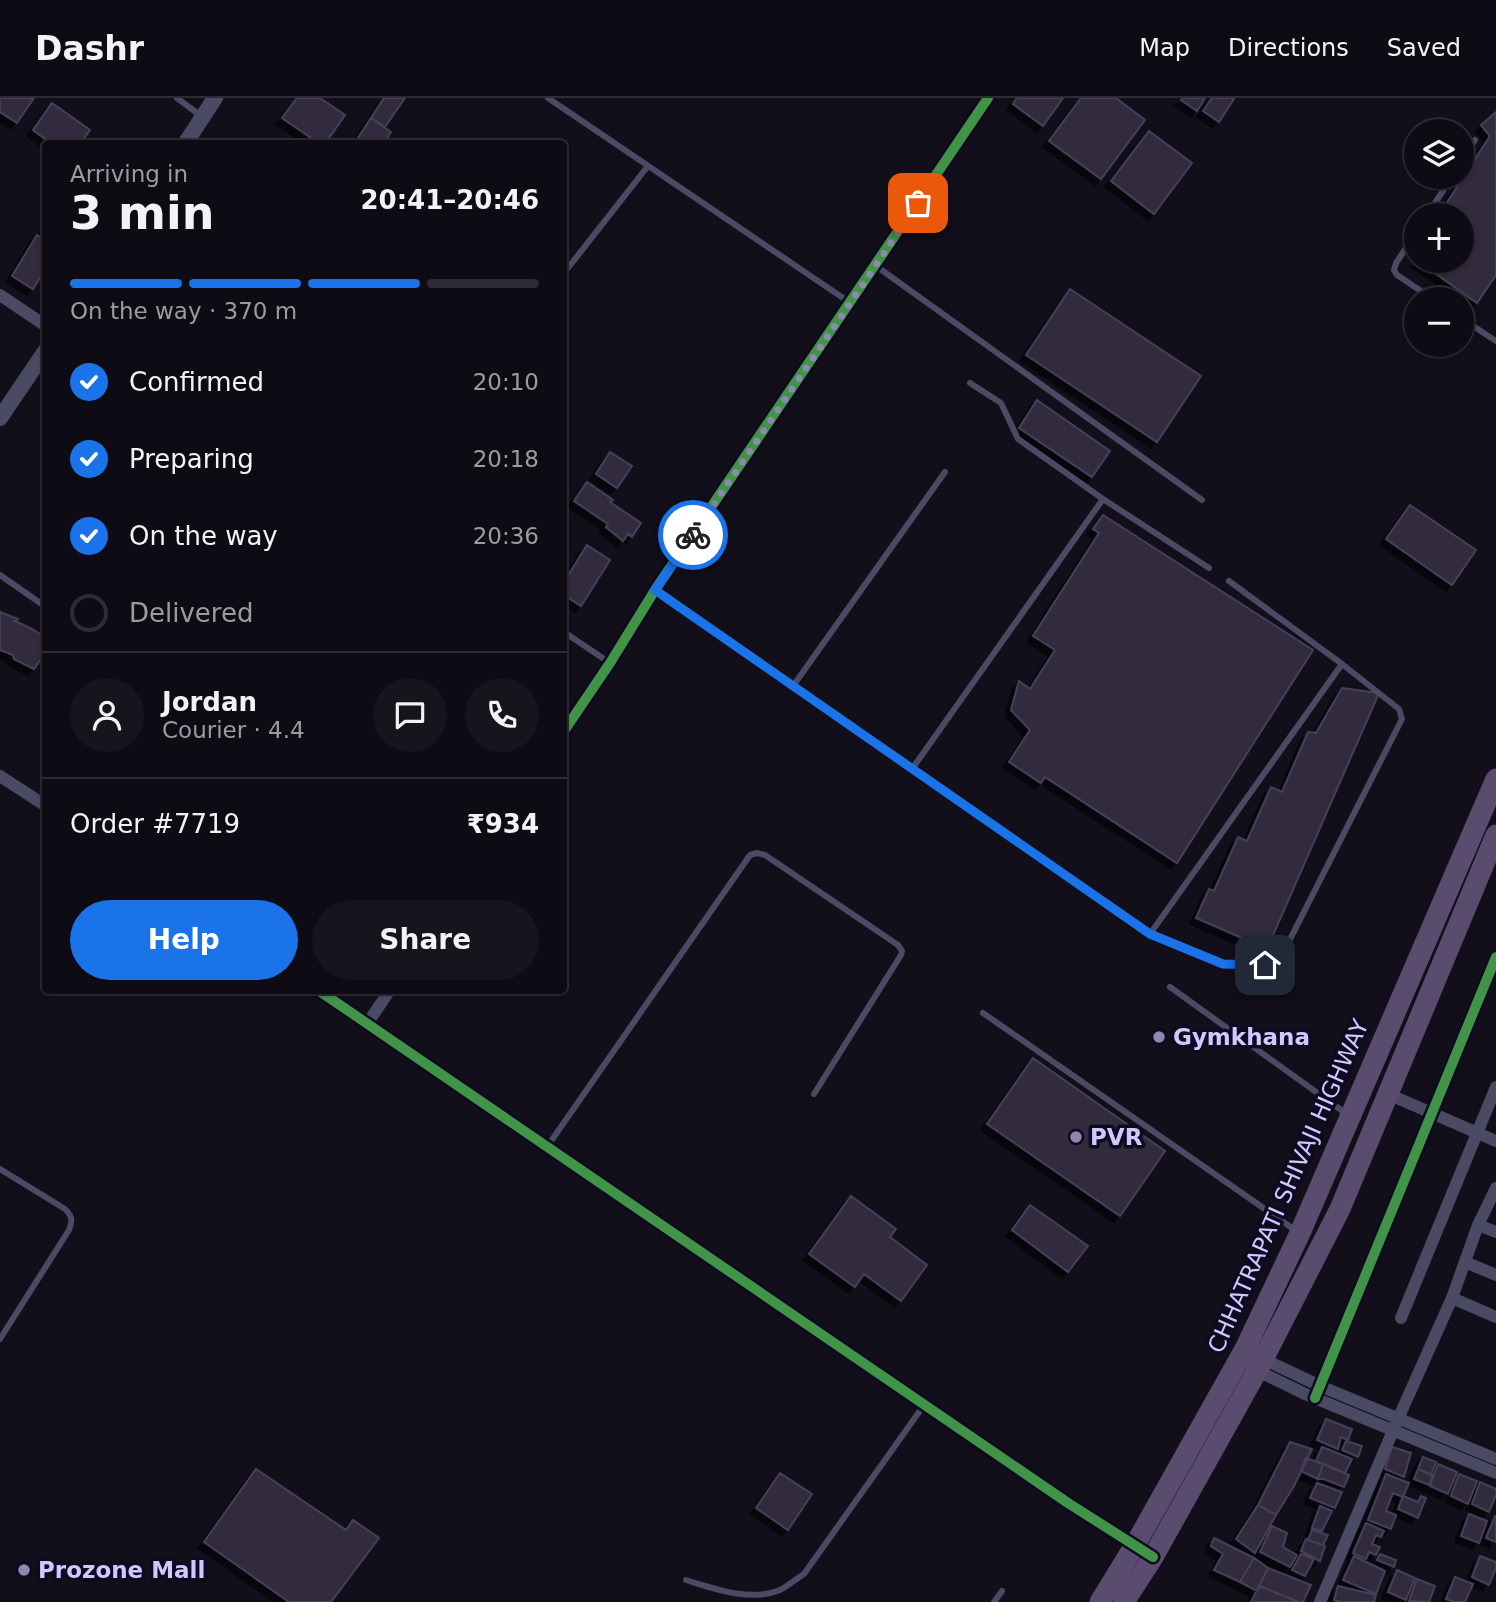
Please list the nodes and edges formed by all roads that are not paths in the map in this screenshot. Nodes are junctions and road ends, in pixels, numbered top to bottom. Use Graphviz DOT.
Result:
graph roads {
  1 [pos="177,98"];
  2 [pos="215,98"];
  3 [pos="548,98"];
  4 [pos="988,98"];
  5 [pos="203,117"];
  6 [pos="188,140"];
  7 [pos="648,166"];
  8 [pos="1404,251"];
  9 [pos="876,266"];
  10 [pos="567,269"];
  11 [pos="1415,287"];
  12 [pos="0,295"];
  13 [pos="851,303"];
  14 [pos="42,323"];
  15 [pos="1474,327"];
  16 [pos="1496,341"];
  17 [pos="42,356"];
  18 [pos="970,383"];
  19 [pos="0,418"];
  20 [pos="944,472"];
  21 [pos="1102,499"];
  22 [pos="1202,500"];
  23 [pos="1209,568"];
  24 [pos="0,575"];
  25 [pos="1229,581"];
  26 [pos="655,590"];
  27 [pos="42,604"];
  28 [pos="567,634"];
  29 [pos="610,663"];
  30 [pos="1342,664"];
  31 [pos="793,686"];
  32 [pos="567,728"];
  33 [pos="912,769"];
  34 [pos="0,776"];
  35 [pos="1496,779"];
  36 [pos="42,803"];
  37 [pos="1496,835"];
  38 [pos="1150,934"];
  39 [pos="1496,957"];
  40 [pos="1170,987"];
  41 [pos="324,994"];
  42 [pos="387,994"];
  43 [pos="983,1013"];
  44 [pos="367,1024"];
  45 [pos="1495,1092"];
  46 [pos="814,1094"];
  47 [pos="1388,1094"];
  48 [pos="1432,1113"];
  49 [pos="1350,1116"];
  50 [pos="1477,1133"];
  51 [pos="1496,1141"];
  52 [pos="547,1147"];
  53 [pos="0,1169"];
  54 [pos="1496,1188"];
  55 [pos="1478,1225"];
  56 [pos="1300,1233"];
  57 [pos="1496,1233"];
  58 [pos="1465,1262"];
  59 [pos="1496,1275"];
  60 [pos="1452,1298"];
  61 [pos="1496,1317"];
  62 [pos="1401,1318"];
  63 [pos="0,1339"];
  64 [pos="1251,1360"];
  65 [pos="1318,1392"];
  66 [pos="924,1405"];
  67 [pos="1395,1424"];
  68 [pos="1496,1459"];
  69 [pos="1496,1473"];
  70 [pos="1144,1551"];
  71 [pos="687,1580"];
  72 [pos="1002,1591"];
  73 [pos="994,1602"];
  74 [pos="1100,1602"];
  75 [pos="1124,1602"];
  76 [pos="1320,1602"];
  1 -- 5 [label="lane"];
  2 -- 5 [label="street"];
  3 -- 7 [label="lane"];
  4 -- 9 [label="street"];
  5 -- 6 [label="street"];
  7 -- 10 [label="lane"];
  7 -- 13 [label="lane"];
  8 -- 11 [label="lane"];
  9 -- 13 [label="street"];
  9 -- 22 [label="lane"];
  12 -- 14 [label="street"];
  13 -- 26 [label="street"];
  15 -- 16 [label="lane"];
  17 -- 19 [label="street"];
  18 -- 21 [label="lane"];
  20 -- 31 [label="lane"];
  21 -- 23 [label="lane"];
  21 -- 33 [label="lane"];
  24 -- 27 [label="lane"];
  25 -- 30 [label="lane"];
  26 -- 29 [label="street"];
  26 -- 31 [label="lane"];
  28 -- 29 [label="lane"];
  29 -- 32 [label="street"];
  30 -- 38 [label="lane"];
  30 -- 38 [label="lane"];
  31 -- 33 [label="lane"];
  33 -- 38 [label="lane"];
  34 -- 36 [label="street"];
  35 -- 49 [label="main road, CHHATRAPATI SHIVAJI HIGHWAY"];
  37 -- 47 [label="main road, CHHATRAPATI SHIVAJI HIGHWAY"];
  39 -- 48 [label="street"];
  40 -- 49 [label="lane"];
  41 -- 44 [label="street"];
  42 -- 44 [label="street"];
  43 -- 56 [label="lane"];
  44 -- 52 [label="street"];
  45 -- 50 [label="street"];
  46 -- 52 [label="lane"];
  47 -- 48 [label="street"];
  47 -- 64 [label="main road, CHHATRAPATI SHIVAJI HIGHWAY"];
  48 -- 50 [label="street"];
  48 -- 65 [label="street"];
  49 -- 56 [label="main road, CHHATRAPATI SHIVAJI HIGHWAY"];
  50 -- 51 [label="street"];
  50 -- 62 [label="street"];
  52 -- 66 [label="street"];
  53 -- 63 [label="lane"];
  54 -- 55 [label="street"];
  55 -- 57 [label="street"];
  55 -- 58 [label="street"];
  56 -- 64 [label="main road, CHHATRAPATI SHIVAJI HIGHWAY"];
  58 -- 59 [label="street"];
  58 -- 60 [label="street"];
  60 -- 61 [label="street"];
  60 -- 67 [label="street"];
  64 -- 65 [label="street"];
  64 -- 70 [label="main road, CHHATRAPATI SHIVAJI HIGHWAY"];
  65 -- 67 [label="street"];
  66 -- 70 [label="street"];
  66 -- 71 [label="lane"];
  67 -- 68 [label="street"];
  67 -- 69 [label="street"];
  67 -- 76 [label="street"];
  70 -- 74 [label="main road, CHHATRAPATI SHIVAJI HIGHWAY"];
  70 -- 75 [label="main road, CHHATRAPATI SHIVAJI HIGHWAY"];
  72 -- 73 [label="lane"];
}
